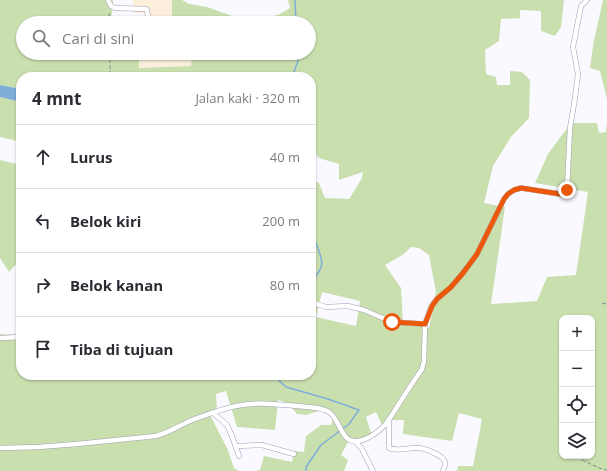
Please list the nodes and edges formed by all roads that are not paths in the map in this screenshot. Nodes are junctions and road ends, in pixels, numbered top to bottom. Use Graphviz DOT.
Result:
graph roads {
  1 [pos="108,0"];
  2 [pos="587,0"];
  3 [pos="148,16"];
  4 [pos="316,304"];
  5 [pos="425,324"];
  6 [pos="16,337"];
  7 [pos="0,338"];
  8 [pos="213,413"];
  9 [pos="389,419"];
  10 [pos="355,441"];
  11 [pos="236,446"];
  12 [pos="0,448"];
  13 [pos="294,454"];
  14 [pos="239,456"];
  15 [pos="373,471"];
  16 [pos="443,471"];
  1 -- 3 [label="street"];
  2 -- 5 [label="street"];
  4 -- 5 [label="street"];
  5 -- 9 [label="street"];
  6 -- 7 [label="street"];
  8 -- 10 [label="street"];
  8 -- 11 [label="street"];
  8 -- 12 [label="street"];
  9 -- 10 [label="street"];
  9 -- 16 [label="street"];
  10 -- 15 [label="street"];
  11 -- 13 [label="street"];
  11 -- 14 [label="street"];
}
